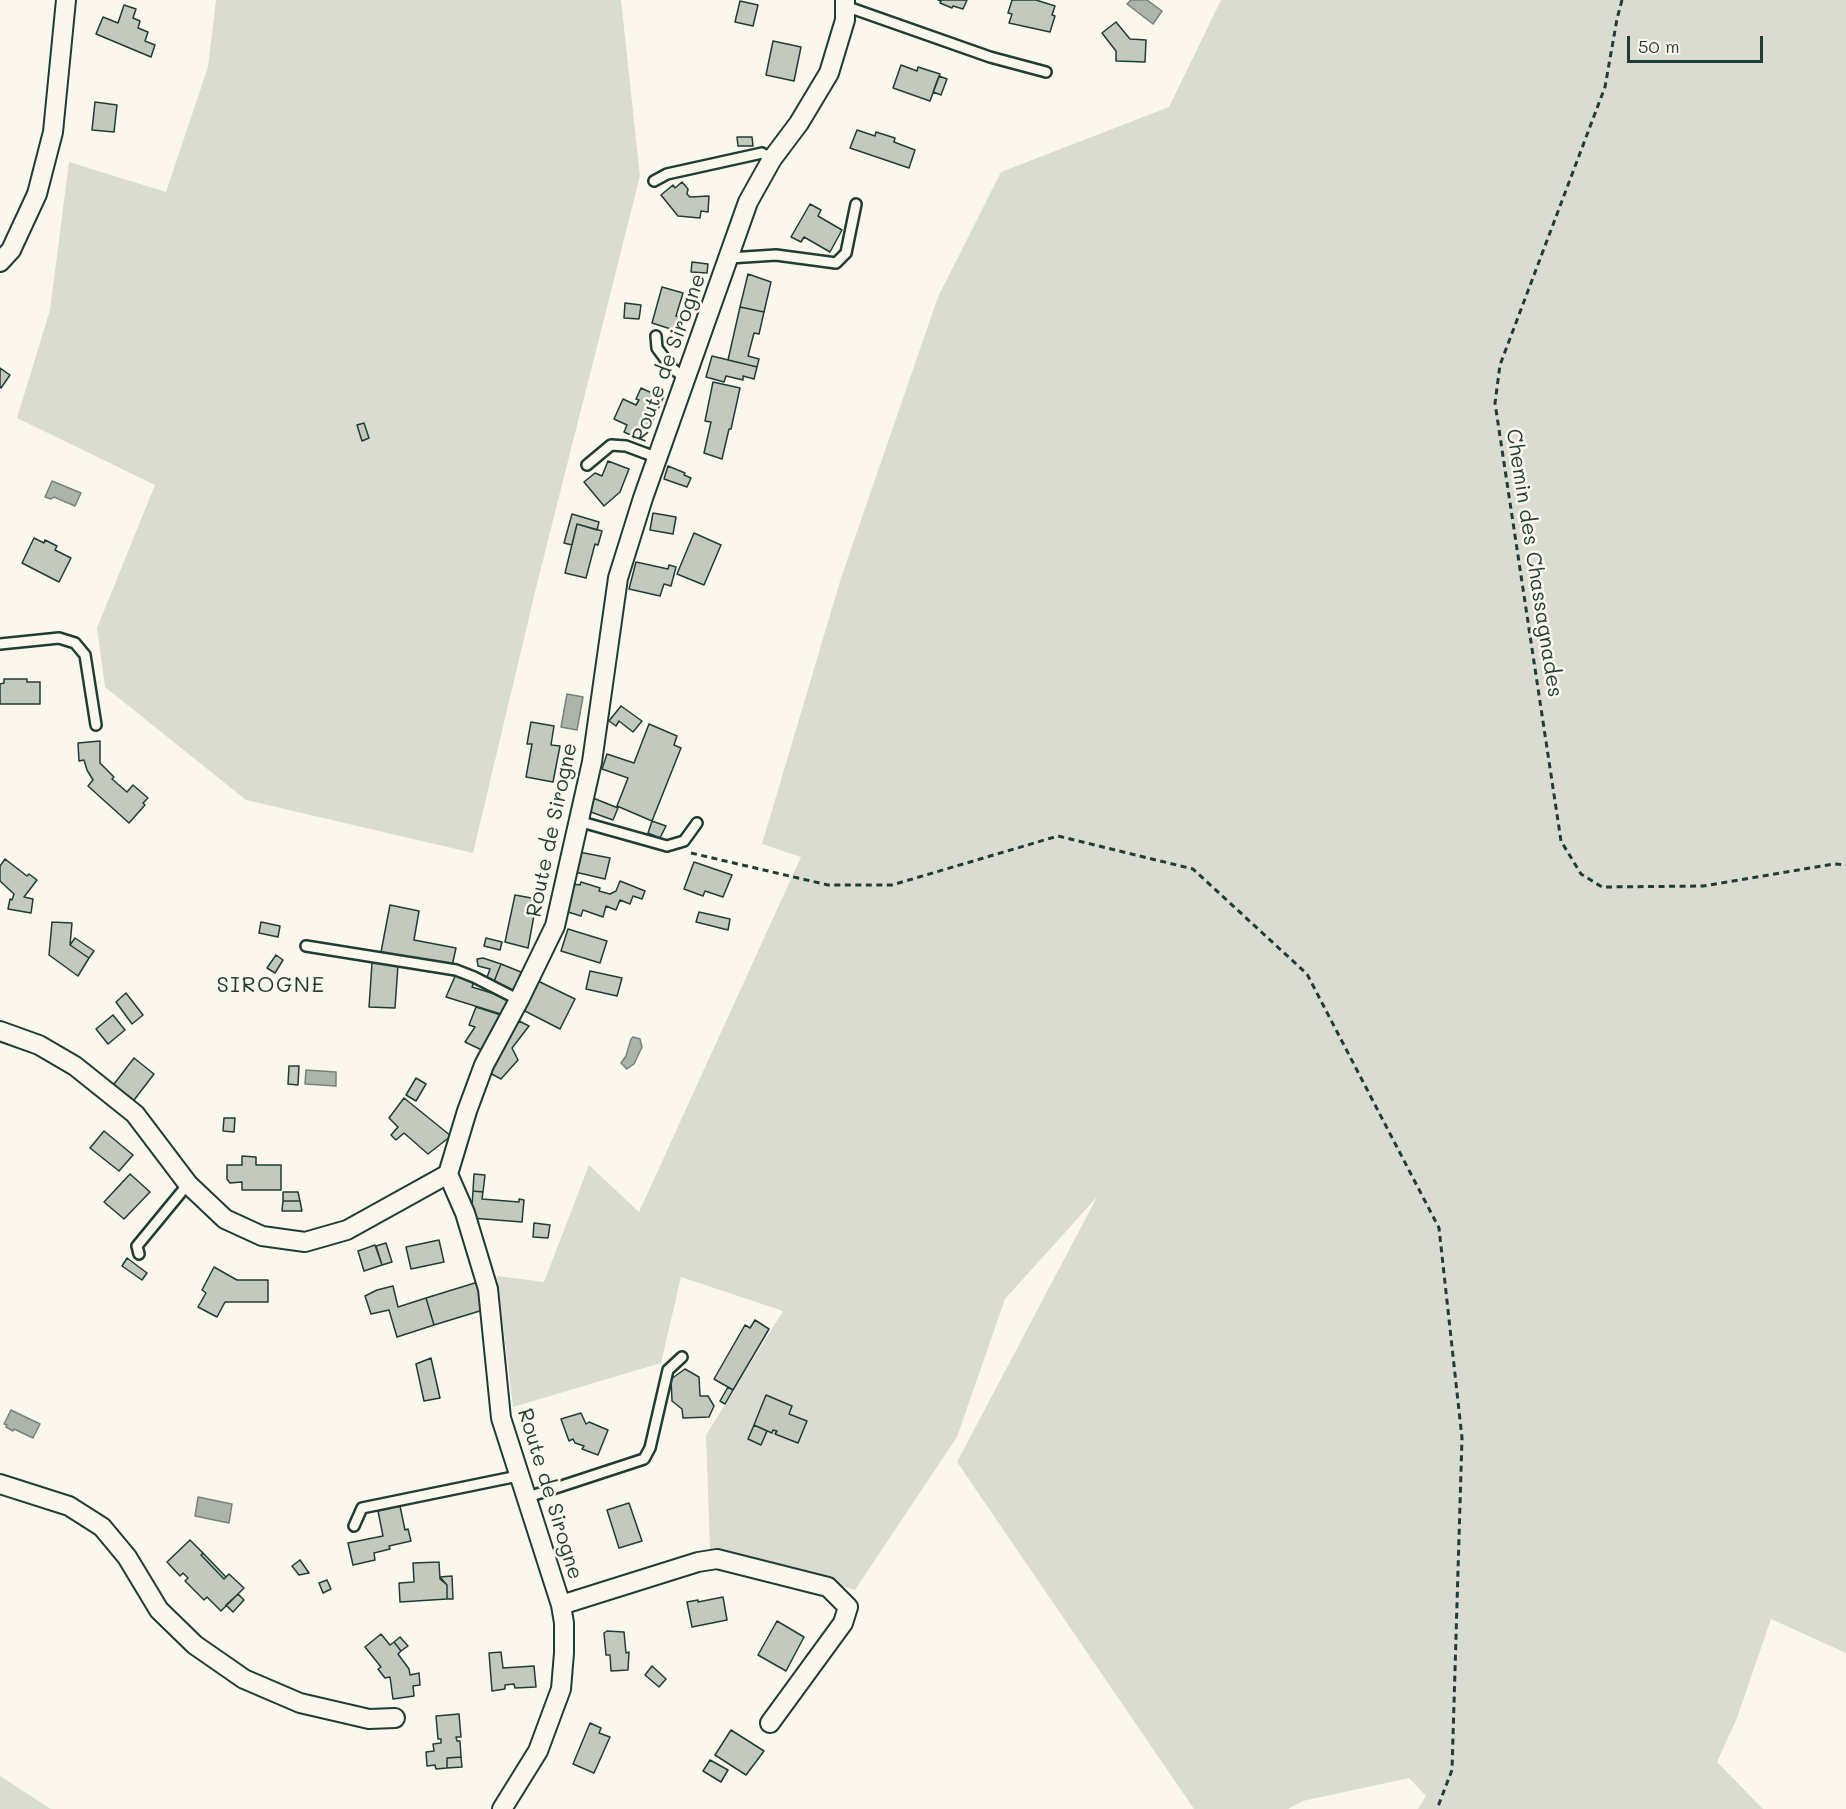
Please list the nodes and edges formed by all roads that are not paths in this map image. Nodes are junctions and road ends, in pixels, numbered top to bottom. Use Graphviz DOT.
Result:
graph roads {
  1 [pos="66,0"];
  2 [pos="845,3"];
  3 [pos="1046,72"];
  4 [pos="772,159"];
  5 [pos="654,181"];
  6 [pos="856,204"];
  7 [pos="729,258"];
  8 [pos="0,262"];
  9 [pos="657,336"];
  10 [pos="686,379"];
  11 [pos="658,458"];
  12 [pos="587,465"];
  13 [pos="0,644"];
  14 [pos="96,725"];
  15 [pos="577,820"];
  16 [pos="697,823"];
  17 [pos="306,946"];
  18 [pos="519,1000"];
  19 [pos="0,1031"];
  20 [pos="448,1174"];
  21 [pos="188,1184"];
  22 [pos="139,1254"];
  23 [pos="682,1357"];
  24 [pos="518,1476"];
  25 [pos="0,1484"];
  26 [pos="525,1498"];
  27 [pos="354,1526"];
  28 [pos="561,1605"];
  29 [pos="395,1718"];
  30 [pos="770,1723"];
  31 [pos="502,1809"];
  1 -- 8 [label="street"];
  2 -- 3 [label="lane"];
  2 -- 4 [label="street, Route de Sirogne"];
  4 -- 5 [label="lane"];
  4 -- 7 [label="street, Route de Sirogne"];
  6 -- 7 [label="lane"];
  7 -- 10 [label="street, Route de Sirogne"];
  9 -- 10 [label="lane"];
  10 -- 11 [label="street, Route de Sirogne"];
  11 -- 12 [label="lane"];
  11 -- 15 [label="street, Route de Sirogne"];
  13 -- 14 [label="lane"];
  15 -- 16 [label="lane"];
  15 -- 18 [label="street, Route de Sirogne"];
  17 -- 18 [label="lane"];
  18 -- 20 [label="street, Route de Sirogne"];
  19 -- 21 [label="street"];
  20 -- 21 [label="street"];
  20 -- 24 [label="street, Route de Sirogne"];
  21 -- 22 [label="lane"];
  23 -- 26 [label="lane"];
  24 -- 26 [label="street, Route de Sirogne"];
  24 -- 27 [label="lane"];
  25 -- 29 [label="street"];
  26 -- 28 [label="street, Route de Sirogne"];
  28 -- 30 [label="street"];
  28 -- 31 [label="street, Route de Sirogne"];
}
